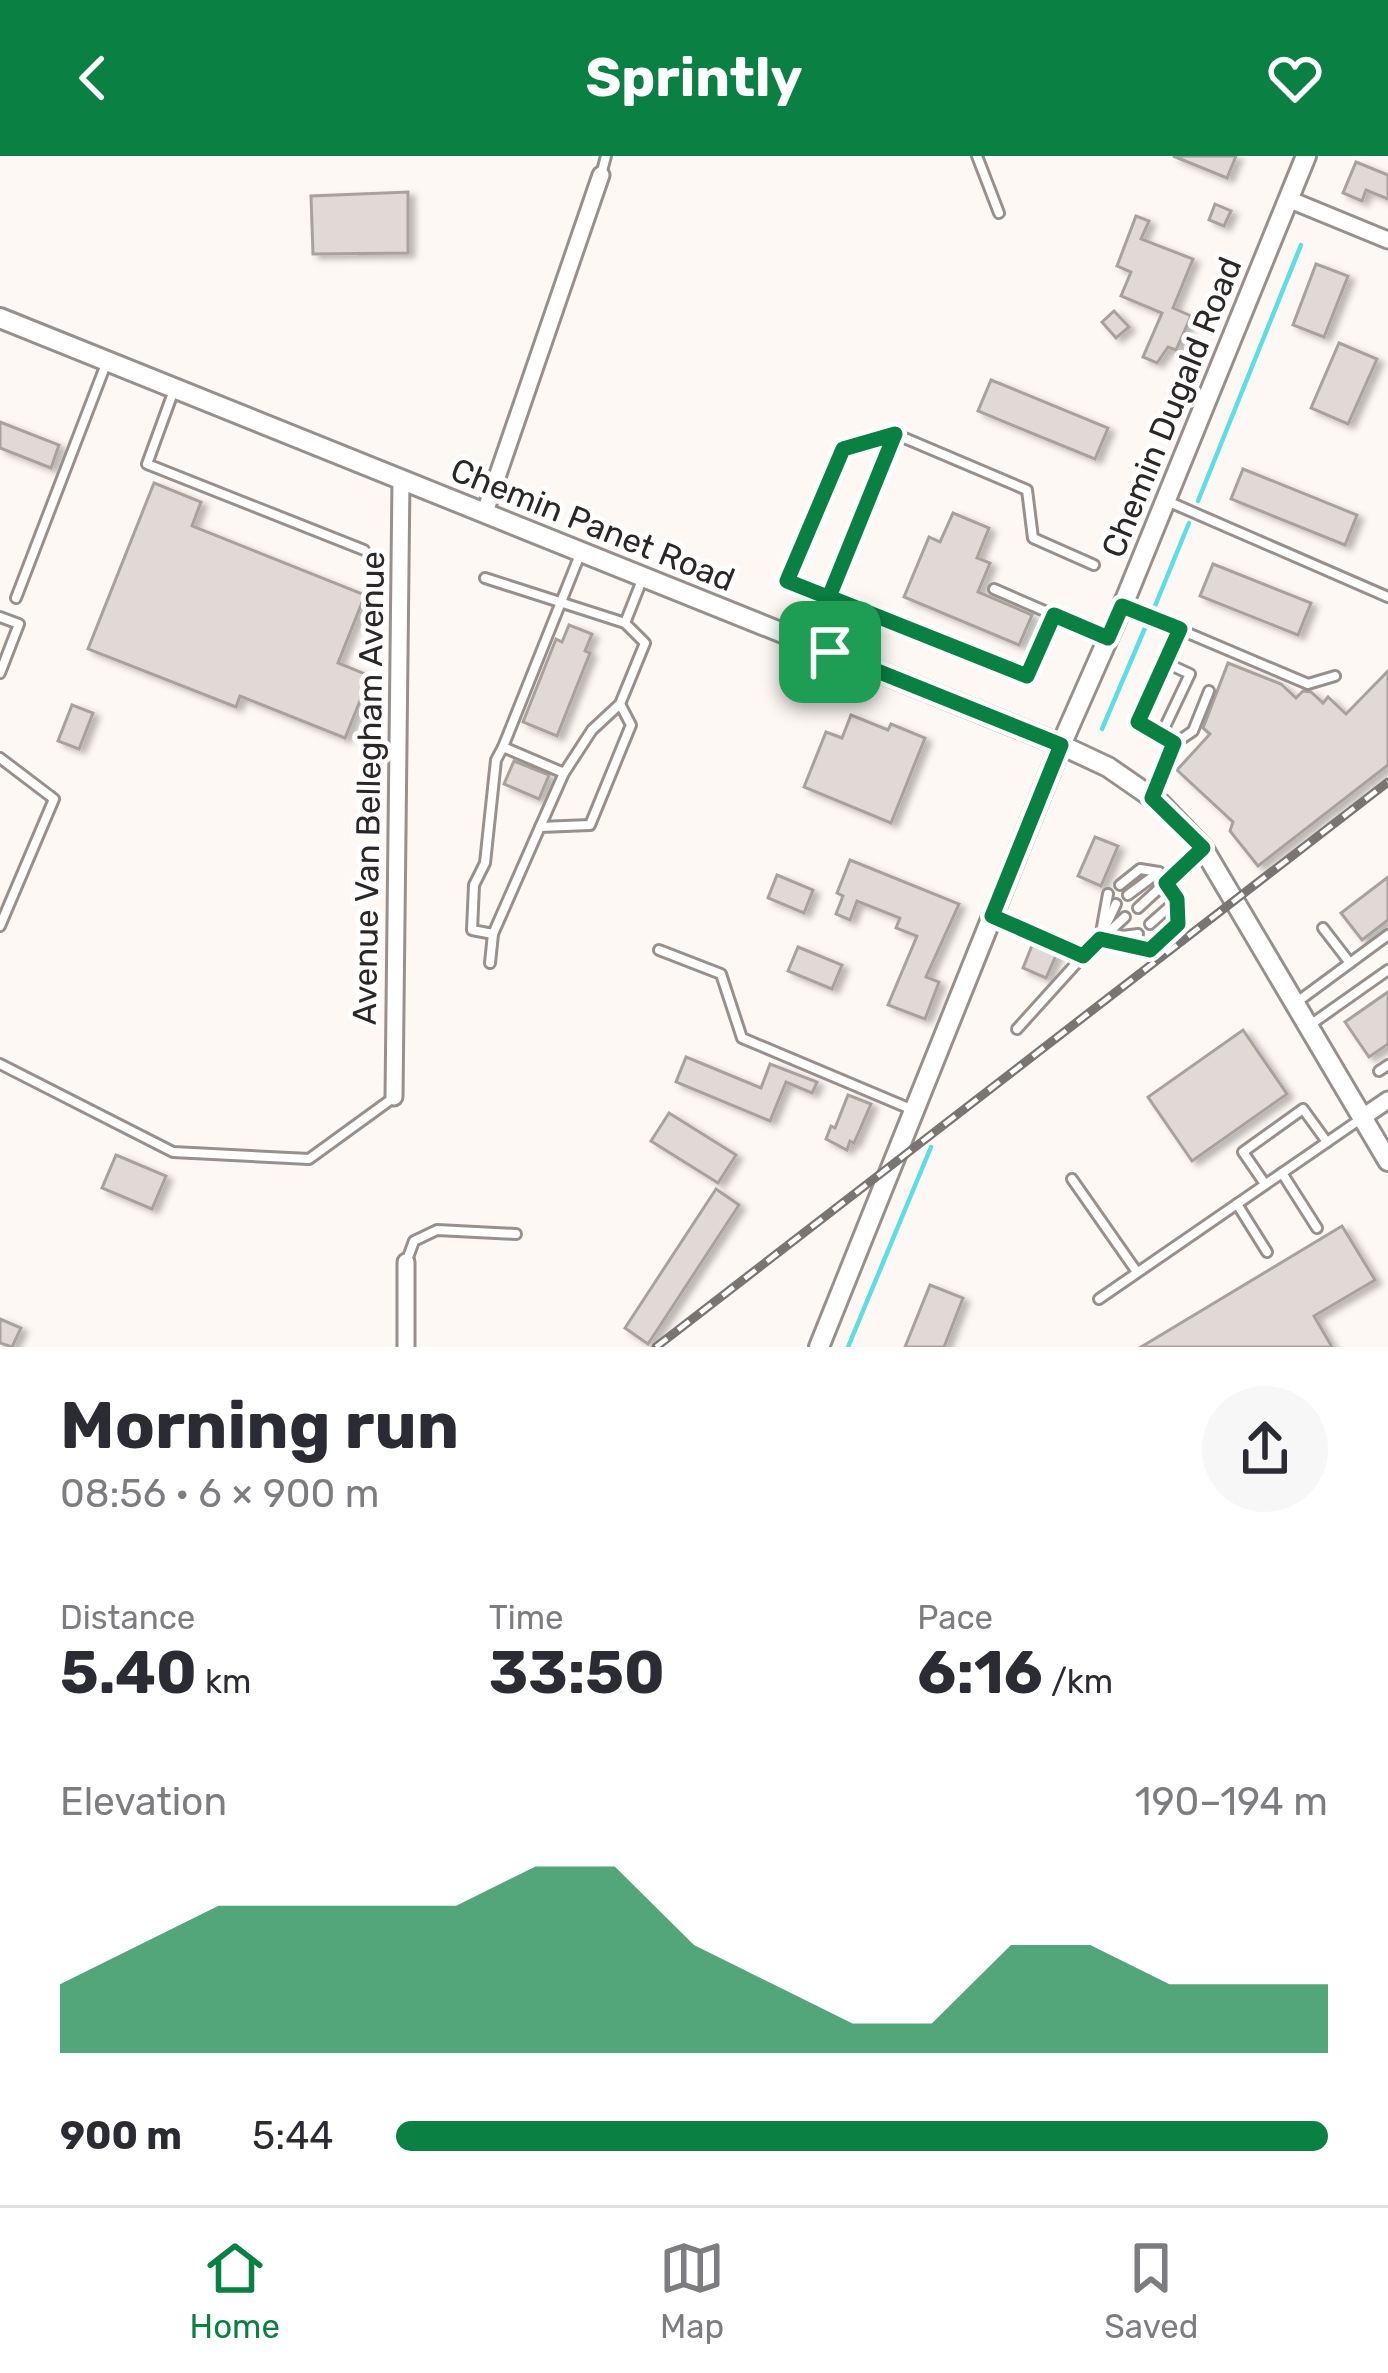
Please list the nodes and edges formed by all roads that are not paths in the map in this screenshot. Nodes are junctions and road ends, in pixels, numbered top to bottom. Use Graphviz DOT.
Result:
graph roads {
  1 [pos="606,156"];
  2 [pos="977,156"];
  3 [pos="1306,156"];
  4 [pos="601,175"];
  5 [pos="1288,199"];
  6 [pos="999,213"];
  7 [pos="1388,239"];
  8 [pos="0,318"];
  9 [pos="107,362"];
  10 [pos="175,388"];
  11 [pos="895,434"];
  12 [pos="401,479"];
  13 [pos="1165,500"];
  14 [pos="485,512"];
  15 [pos="364,550"];
  16 [pos="581,551"];
  17 [pos="1094,565"];
  18 [pos="644,576"];
  19 [pos="484,578"];
  20 [pos="994,590"];
  21 [pos="829,597"];
  22 [pos="16,598"];
  23 [pos="1388,598"];
  24 [pos="560,603"];
  25 [pos="850,606"];
  26 [pos="1122,606"];
  27 [pos="1054,615"];
  28 [pos="0,616"];
  29 [pos="626,623"];
  30 [pos="1180,629"];
  31 [pos="1108,638"];
  32 [pos="830,652"];
  33 [pos="1165,662"];
  34 [pos="0,673"];
  35 [pos="1335,676"];
  36 [pos="1209,691"];
  37 [pos="620,704"];
  38 [pos="1161,736"];
  39 [pos="1174,743"];
  40 [pos="1061,745"];
  41 [pos="503,747"];
  42 [pos="0,758"];
  43 [pos="564,773"];
  44 [pos="1152,798"];
  45 [pos="540,826"];
  46 [pos="1203,848"];
  47 [pos="1159,872"];
  48 [pos="1166,883"];
  49 [pos="1120,885"];
  50 [pos="1108,894"];
  51 [pos="1128,895"];
  52 [pos="1177,899"];
  53 [pos="1116,904"];
  54 [pos="1138,908"];
  55 [pos="992,916"];
  56 [pos="1125,917"];
  57 [pos="1150,924"];
  58 [pos="0,926"];
  59 [pos="1323,928"];
  60 [pos="494,934"];
  61 [pos="1138,934"];
  62 [pos="1388,935"];
  63 [pos="1100,939"];
  64 [pos="658,950"];
  65 [pos="1083,956"];
  66 [pos="490,963"];
  67 [pos="1350,964"];
  68 [pos="1388,970"];
  69 [pos="1296,1003"];
  70 [pos="1309,1026"];
  71 [pos="1017,1029"];
  72 [pos="0,1064"];
  73 [pos="394,1097"];
  74 [pos="1388,1100"];
  75 [pos="914,1110"];
  76 [pos="1363,1117"];
  77 [pos="1327,1142"];
  78 [pos="1388,1161"];
  79 [pos="1282,1173"];
  80 [pos="1072,1179"];
  81 [pos="1265,1184"];
  82 [pos="1237,1204"];
  83 [pos="1317,1228"];
  84 [pos="516,1234"];
  85 [pos="1267,1252"];
  86 [pos="406,1262"];
  87 [pos="1137,1272"];
  88 [pos="1099,1299"];
  89 [pos="406,1347"];
  90 [pos="819,1347"];
  1 -- 4 [label="lane"];
  2 -- 6 [label="lane"];
  3 -- 5 [label="street, Chemin Dugald Road"];
  4 -- 14 [label="street"];
  5 -- 7 [label="street"];
  5 -- 13 [label="street, Chemin Dugald Road"];
  8 -- 9 [label="street, Chemin Panet Road"];
  9 -- 10 [label="street, Chemin Panet Road"];
  9 -- 22 [label="lane"];
  10 -- 12 [label="street, Chemin Panet Road"];
  10 -- 15 [label="lane"];
  11 -- 17 [label="lane"];
  11 -- 21 [label="lane"];
  11 -- 21 [label="lane"];
  12 -- 14 [label="street, Chemin Panet Road"];
  12 -- 73 [label="street, Avenue Van Bellegham Avenue"];
  13 -- 23 [label="lane"];
  13 -- 26 [label="street, Chemin Dugald Road"];
  14 -- 16 [label="street, Chemin Panet Road"];
  16 -- 18 [label="street, Chemin Panet Road"];
  16 -- 24 [label="lane"];
  18 -- 29 [label="lane"];
  18 -- 32 [label="street, Chemin Panet Road"];
  19 -- 24 [label="lane"];
  20 -- 27 [label="lane"];
  21 -- 25 [label="lane"];
  24 -- 29 [label="lane"];
  24 -- 41 [label="lane"];
  25 -- 27 [label="lane"];
  25 -- 32 [label="lane"];
  26 -- 30 [label="lane"];
  26 -- 31 [label="street, Chemin Dugald Road"];
  27 -- 31 [label="lane"];
  28 -- 34 [label="lane"];
  29 -- 37 [label="lane"];
  30 -- 33 [label="lane"];
  30 -- 35 [label="lane"];
  31 -- 40 [label="street, Chemin Dugald Road"];
  32 -- 40 [label="street, Chemin Panet Road"];
  33 -- 38 [label="lane"];
  33 -- 38 [label="lane"];
  36 -- 39 [label="lane"];
  37 -- 43 [label="lane"];
  37 -- 45 [label="lane"];
  38 -- 39 [label="lane"];
  39 -- 44 [label="lane"];
  40 -- 44 [label="street, Chemin Panet Road"];
  40 -- 55 [label="street, Chemin Dugald Road"];
  41 -- 43 [label="lane"];
  41 -- 60 [label="lane"];
  42 -- 58 [label="lane"];
  43 -- 45 [label="lane"];
  44 -- 46 [label="street, Chemin Panet Road"];
  45 -- 60 [label="lane"];
  46 -- 48 [label="lane"];
  46 -- 69 [label="street, Chemin Panet Road"];
  47 -- 48 [label="lane"];
  47 -- 49 [label="lane"];
  47 -- 51 [label="lane"];
  48 -- 52 [label="lane"];
  48 -- 54 [label="lane"];
  50 -- 63 [label="lane"];
  52 -- 57 [label="lane"];
  52 -- 63 [label="lane"];
  53 -- 63 [label="lane"];
  55 -- 65 [label="lane"];
  55 -- 75 [label="street, Chemin Dugald Road"];
  56 -- 63 [label="lane"];
  59 -- 67 [label="lane"];
  60 -- 66 [label="lane"];
  61 -- 63 [label="lane"];
  62 -- 67 [label="lane"];
  63 -- 65 [label="lane"];
  64 -- 75 [label="lane"];
  65 -- 71 [label="lane"];
  67 -- 69 [label="lane"];
  68 -- 70 [label="lane"];
  69 -- 70 [label="street, Chemin Panet Road"];
  70 -- 76 [label="street, Chemin Panet Road"];
  72 -- 73 [label="lane"];
  74 -- 76 [label="street"];
  75 -- 90 [label="street, Chemin Dugald Road"];
  76 -- 77 [label="lane"];
  76 -- 78 [label="street, Chemin Panet Road"];
  77 -- 79 [label="lane"];
  77 -- 81 [label="lane"];
  79 -- 81 [label="lane"];
  79 -- 83 [label="lane"];
  80 -- 87 [label="lane"];
  81 -- 82 [label="lane"];
  82 -- 85 [label="lane"];
  82 -- 87 [label="lane"];
  84 -- 86 [label="lane"];
  86 -- 89 [label="street"];
  87 -- 88 [label="lane"];
}
